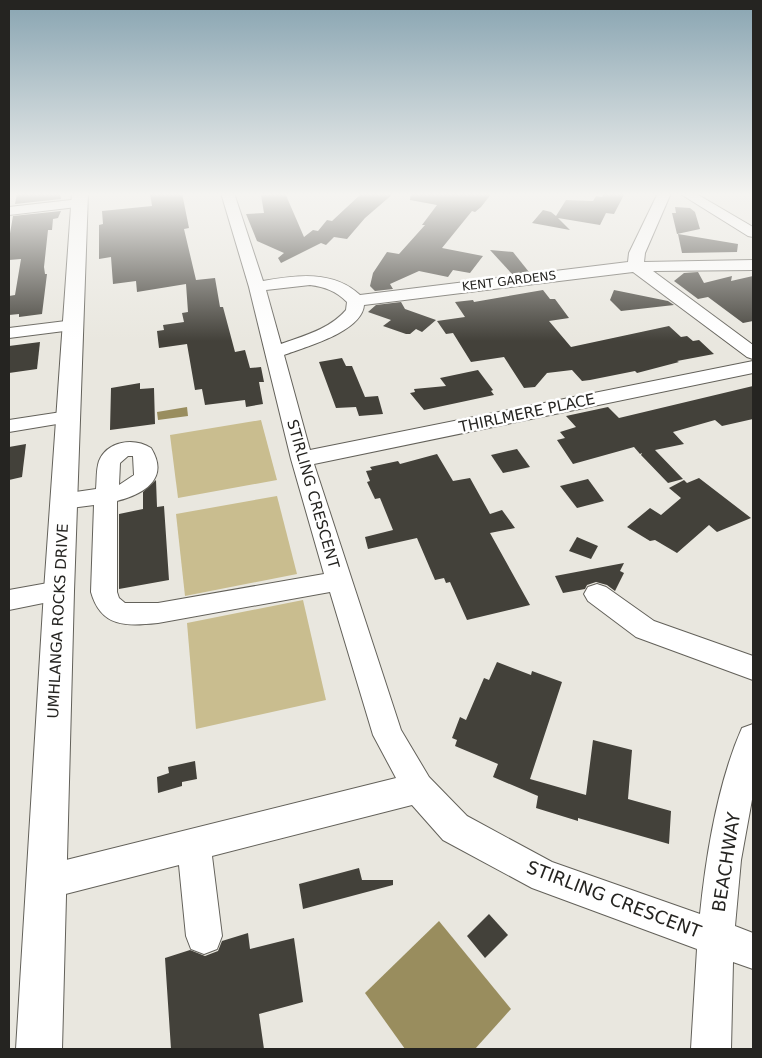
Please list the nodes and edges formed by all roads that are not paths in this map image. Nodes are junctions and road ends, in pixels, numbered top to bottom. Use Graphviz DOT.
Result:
graph roads {
  1 [pos="78,242"];
  2 [pos="243,242"];
  3 [pos="643,242"];
  4 [pos="636,266"];
  5 [pos="753,266"];
  6 [pos="257,287"];
  7 [pos="356,301"];
  8 [pos="74,325"];
  9 [pos="9,333"];
  10 [pos="274,353"];
  11 [pos="753,353"];
  12 [pos="753,367"];
  13 [pos="68,417"];
  14 [pos="9,426"];
  15 [pos="302,459"];
  16 [pos="64,500"];
  17 [pos="339,581"];
  18 [pos="59,591"];
  19 [pos="597,594"];
  20 [pos="9,600"];
  21 [pos="753,668"];
  22 [pos="753,738"];
  23 [pos="418,788"];
  24 [pos="194,845"];
  25 [pos="46,882"];
  26 [pos="204,936"];
  27 [pos="715,937"];
  28 [pos="753,951"];
  29 [pos="39,1049"];
  30 [pos="711,1049"];
  1 -- 8 [label="main road, UMHLANGA ROCKS DRIVE"];
  2 -- 6 [label="street, STIRLING CRESCENT"];
  3 -- 4 [label="street"];
  4 -- 5 [label="street, KENT GARDENS"];
  4 -- 7 [label="street, KENT GARDENS"];
  4 -- 11 [label="street"];
  6 -- 7 [label="street"];
  6 -- 10 [label="street, STIRLING CRESCENT"];
  7 -- 10 [label="street"];
  8 -- 9 [label="street"];
  8 -- 13 [label="main road, UMHLANGA ROCKS DRIVE"];
  10 -- 15 [label="street, STIRLING CRESCENT"];
  12 -- 15 [label="street, THIRLMERE PLACE"];
  13 -- 14 [label="street"];
  13 -- 16 [label="main road, UMHLANGA ROCKS DRIVE"];
  15 -- 17 [label="street, STIRLING CRESCENT"];
  16 -- 17 [label="street"];
  16 -- 18 [label="main road, UMHLANGA ROCKS DRIVE"];
  17 -- 23 [label="street, STIRLING CRESCENT"];
  18 -- 20 [label="street"];
  18 -- 25 [label="main road, UMHLANGA ROCKS DRIVE"];
  19 -- 21 [label="street"];
  22 -- 27 [label="street, BEACHWAY"];
  23 -- 24 [label="street"];
  23 -- 27 [label="street, STIRLING CRESCENT"];
  24 -- 25 [label="street"];
  24 -- 26 [label="street"];
  25 -- 29 [label="main road, UMHLANGA ROCKS DRIVE"];
  27 -- 28 [label="street, STIRLING CRESCENT"];
  27 -- 30 [label="street, BEACHWAY"];
}
